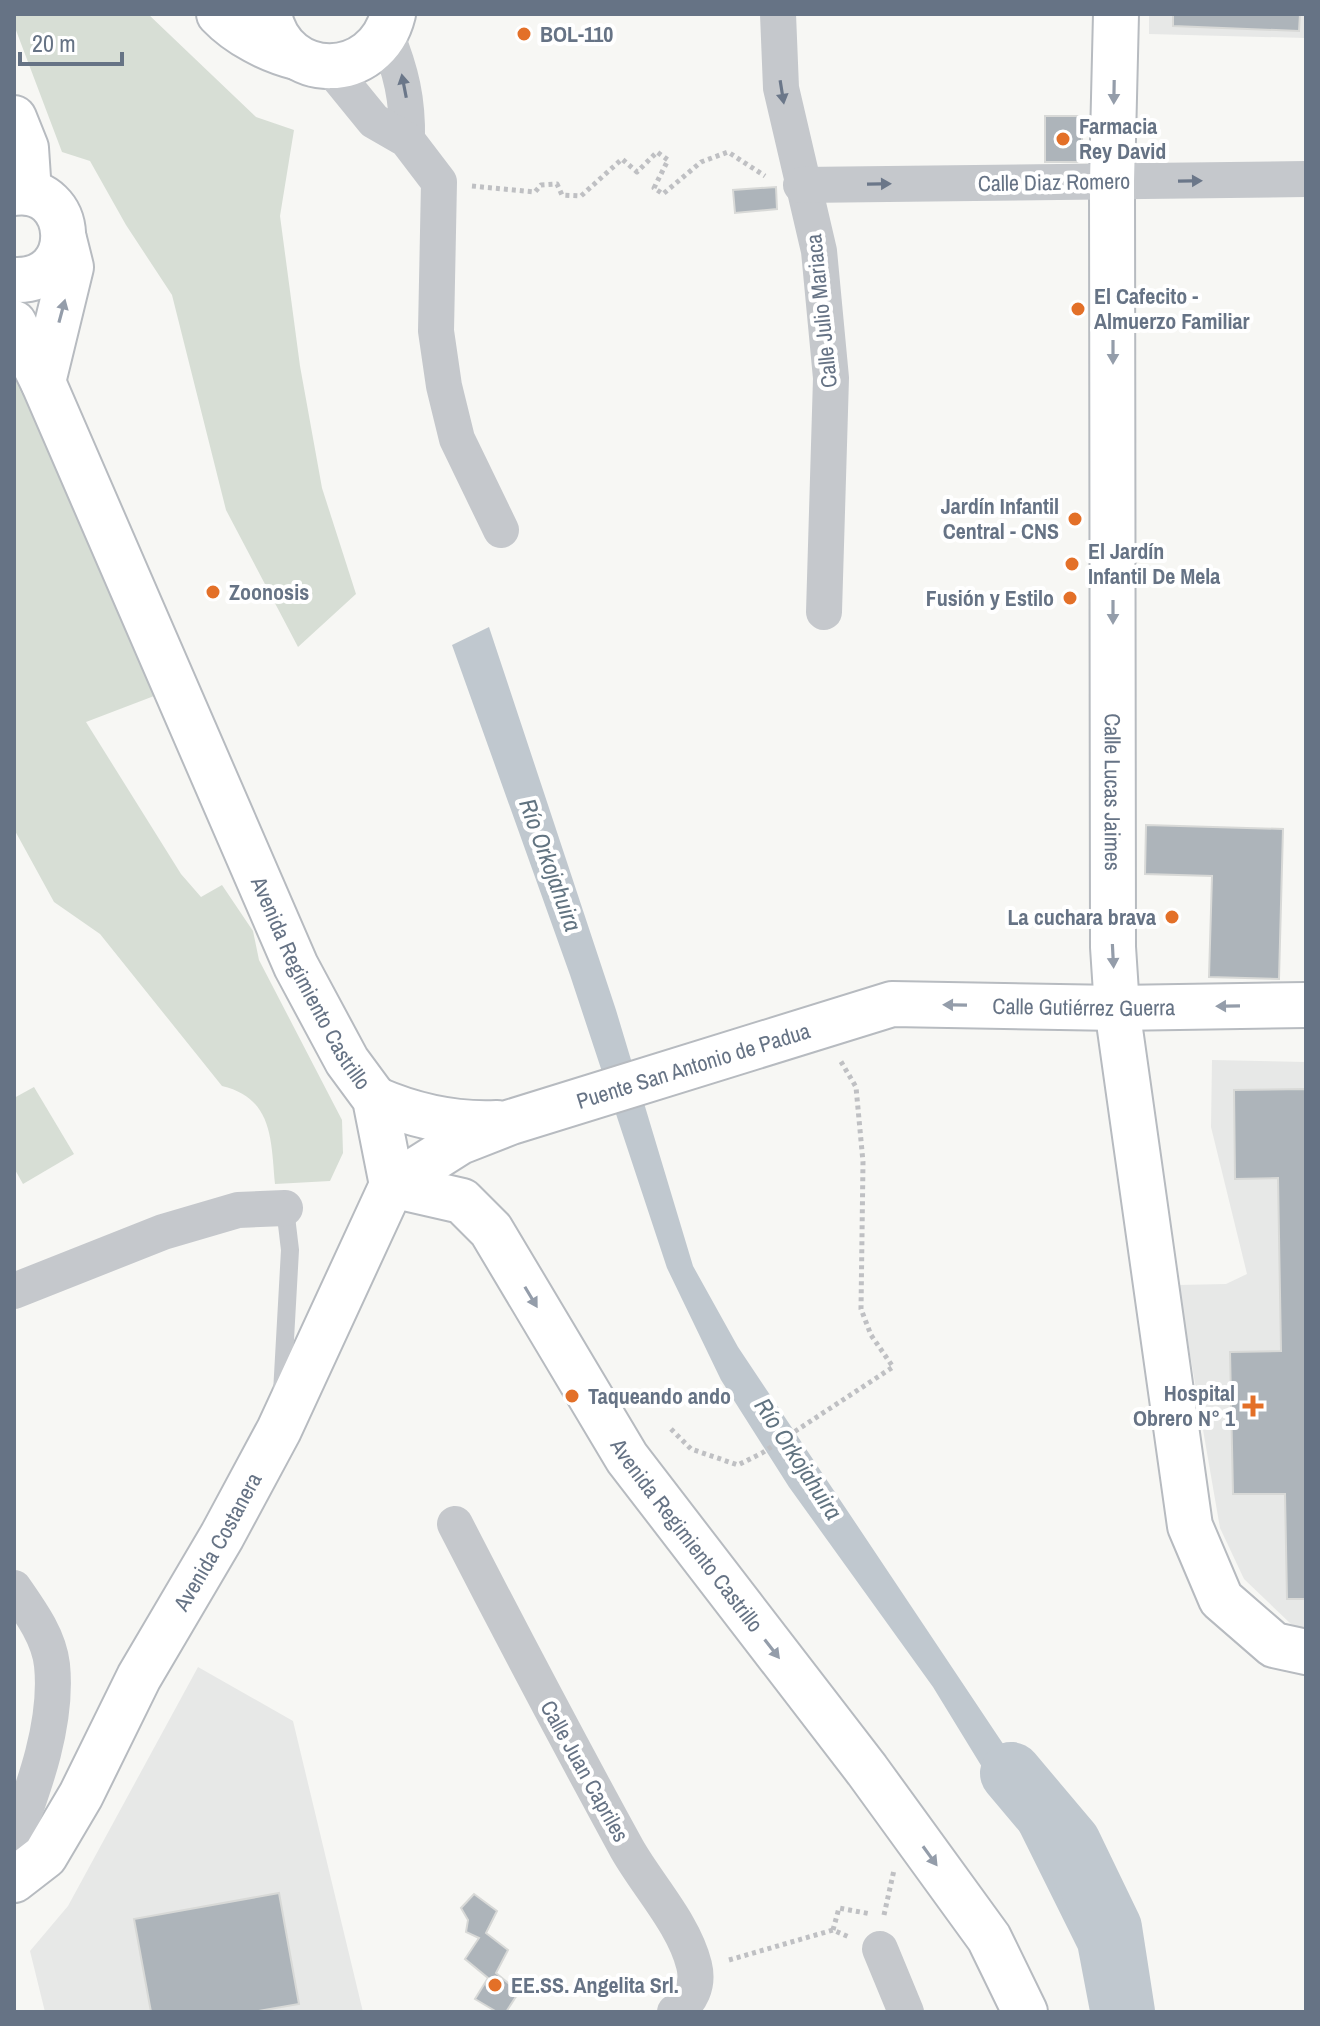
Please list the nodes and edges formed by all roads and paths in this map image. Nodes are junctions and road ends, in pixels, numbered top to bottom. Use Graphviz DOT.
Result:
graph roads {
  1 [pos="219,14"];
  2 [pos="269,14"];
  3 [pos="778,14"];
  4 [pos="1116,14"];
  5 [pos="389,24"];
  6 [pos="314,62"];
  7 [pos="14,118"];
  8 [pos="407,140"];
  9 [pos="1306,179"];
  10 [pos="1112,181"];
  11 [pos="439,182"];
  12 [pos="801,185"];
  13 [pos="21,193"];
  14 [pos="64,239"];
  15 [pos="14,280"];
  16 [pos="14,323"];
  17 [pos="43,382"];
  18 [pos="501,530"];
  19 [pos="824,612"];
  20 [pos="1306,1005"];
  21 [pos="1117,1008"];
  22 [pos="864,1012"];
  23 [pos="833,1050"];
  24 [pos="375,1099"];
  25 [pos="516,1121"];
  26 [pos="392,1185"];
  27 [pos="285,1208"];
  28 [pos="491,1230"];
  29 [pos="14,1291"];
  30 [pos="671,1429"];
  31 [pos="279,1430"];
  32 [pos="455,1524"];
  33 [pos="14,1588"];
  34 [pos="1306,1652"];
  35 [pos="905,1821"];
  36 [pos="14,1841"];
  37 [pos="14,1880"];
  38 [pos="833,1930"];
  39 [pos="880,1949"];
  40 [pos="695,1968"];
  41 [pos="675,2012"];
  42 [pos="906,2012"];
  43 [pos="1025,2012"];
  1 -- 6 [label="main road"];
  2 -- 6 [label="main road"];
  3 -- 12 [label="street, Calle Julio Mariaca, one-way"];
  4 -- 10 [label="main road, Calle Lucas Jaimes, one-way"];
  5 -- 6 [label="main road"];
  8 -- 5 [label="street, one-way"];
  6 -- 8 [label="street"];
  7 -- 13 [label="main road"];
  8 -- 11 [label="street"];
  10 -- 9 [label="street, Calle Diaz Romero, one-way"];
  12 -- 10 [label="street, Calle Diaz Romero, one-way"];
  10 -- 21 [label="main road, Calle Lucas Jaimes, one-way"];
  11 -- 12 [label="path"];
  11 -- 18 [label="street"];
  12 -- 19 [label="street, Calle Julio Mariaca"];
  13 -- 14 [label="main road"];
  14 -- 15 [label="main road"];
  17 -- 14 [label="main road, one-way"];
  16 -- 17 [label="main road, Avenida Regimiento Castrillo"];
  17 -- 24 [label="main road, Avenida Regimiento Castrillo"];
  20 -- 21 [label="main road, Calle Gutiérrez Guerra, one-way"];
  21 -- 22 [label="main road, Calle Gutiérrez Guerra, one-way"];
  21 -- 34 [label="main road, Calle Lucas Jaimes"];
  22 -- 25 [label="main road, Puente San Antonio de Padua"];
  23 -- 30 [label="path"];
  24 -- 25 [label="main road"];
  24 -- 26 [label="main road, Avenida Regimiento Castrillo"];
  25 -- 26 [label="main road"];
  25 -- 28 [label="main road"];
  26 -- 28 [label="main road, Avenida Regimiento Castrillo"];
  26 -- 31 [label="main road, Avenida Costanera"];
  27 -- 29 [label="street"];
  27 -- 31 [label="lane"];
  28 -- 35 [label="main road, Avenida Regimiento Castrillo, one-way"];
  31 -- 37 [label="main road, Avenida Costanera"];
  32 -- 40 [label="street, Calle Juan Capriles"];
  33 -- 36 [label="street"];
  35 -- 38 [label="path"];
  35 -- 43 [label="main road, Avenida Regimiento Castrillo, one-way"];
  38 -- 39 [label="path"];
  38 -- 40 [label="path"];
  39 -- 42 [label="street"];
  40 -- 41 [label="street"];
}
